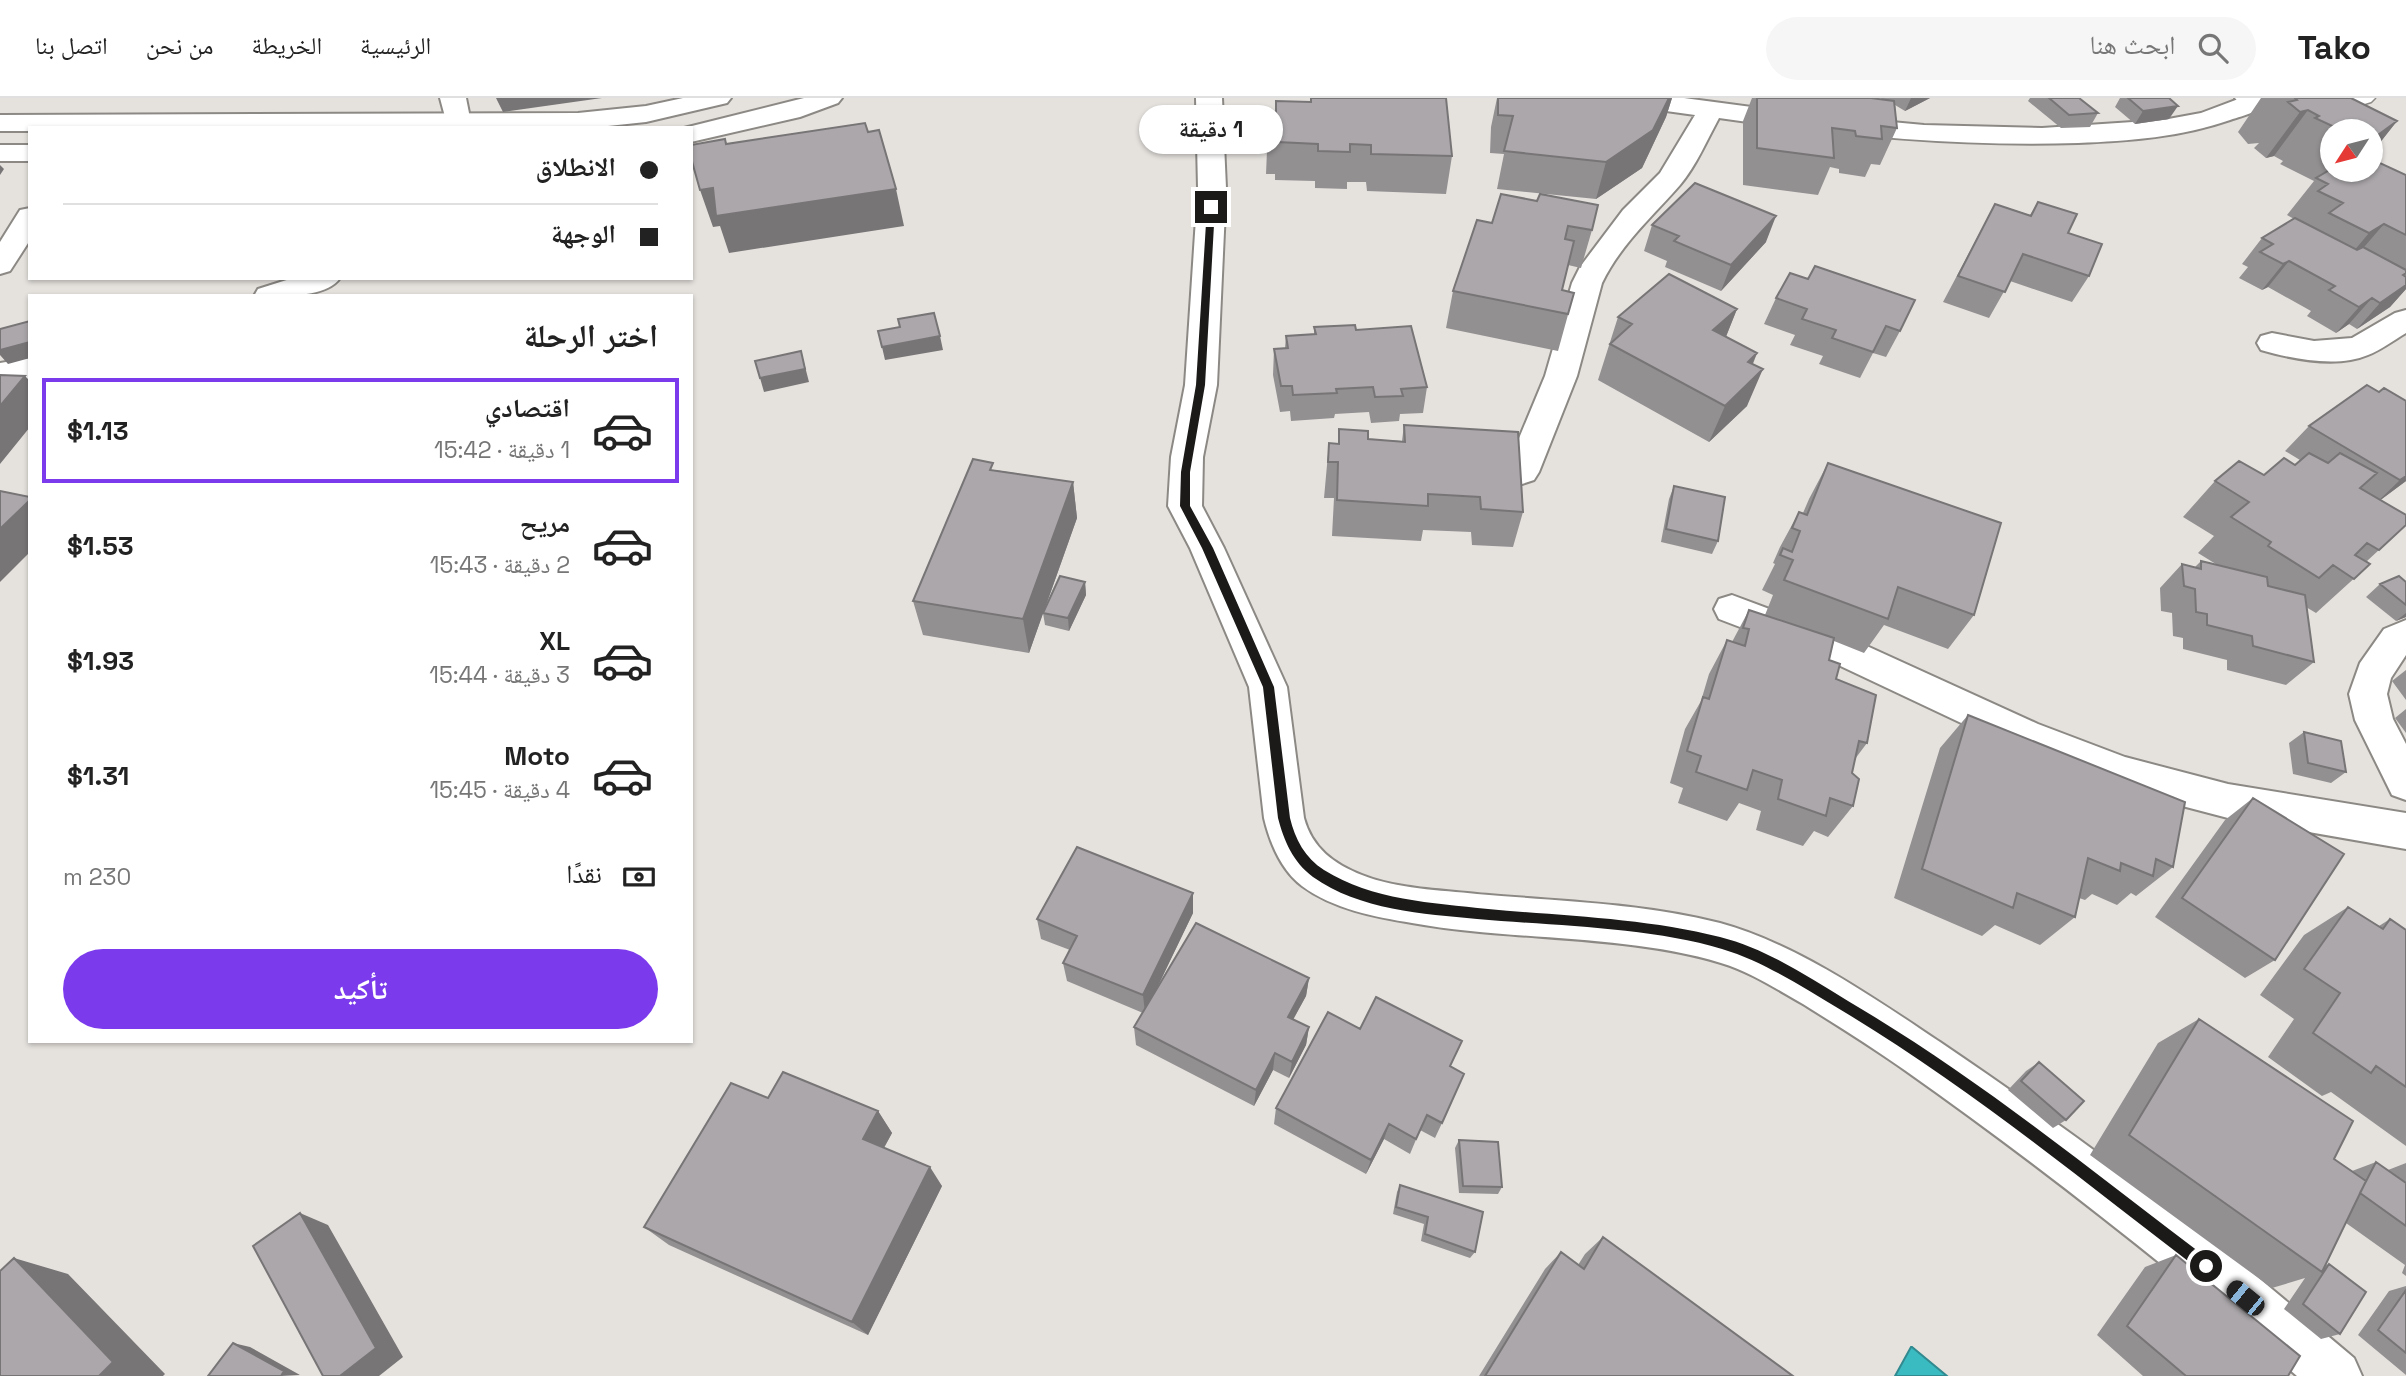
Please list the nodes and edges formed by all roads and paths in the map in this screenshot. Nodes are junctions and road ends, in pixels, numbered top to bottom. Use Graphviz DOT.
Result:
graph roads {
  1 [pos="718,98"];
  2 [pos="829,98"];
  3 [pos="1209,98"];
  4 [pos="1630,98"];
  5 [pos="2364,98"];
  6 [pos="2253,99"];
  7 [pos="456,110"];
  8 [pos="1711,110"];
  9 [pos="2290,121"];
  10 [pos="0,123"];
  11 [pos="693,134"];
  12 [pos="2320,138"];
  13 [pos="0,153"];
  14 [pos="28,153"];
  15 [pos="28,219"];
  16 [pos="0,265"];
  17 [pos="319,280"];
  18 [pos="275,294"];
  19 [pos="2406,320"];
  20 [pos="2272,343"];
  21 [pos="28,368"];
  22 [pos="0,374"];
  23 [pos="1522,472"];
  24 [pos="1732,609"];
  25 [pos="2406,634"];
  26 [pos="2406,783"];
  27 [pos="2406,831"];
  28 [pos="2336,1376"];
  1 -- 7 [label="street"];
  2 -- 11 [label="street"];
  3 -- 28 [label="street"];
  4 -- 8 [label="street"];
  5 -- 9 [label="lane"];
  6 -- 8 [label="street"];
  6 -- 9 [label="street"];
  7 -- 10 [label="street"];
  8 -- 23 [label="street"];
  9 -- 12 [label="street"];
  13 -- 14 [label="street"];
  15 -- 16 [label="street"];
  17 -- 18 [label="street"];
  19 -- 20 [label="street"];
  21 -- 22 [label="street"];
  24 -- 27 [label="street"];
  25 -- 26 [label="street"];
}
